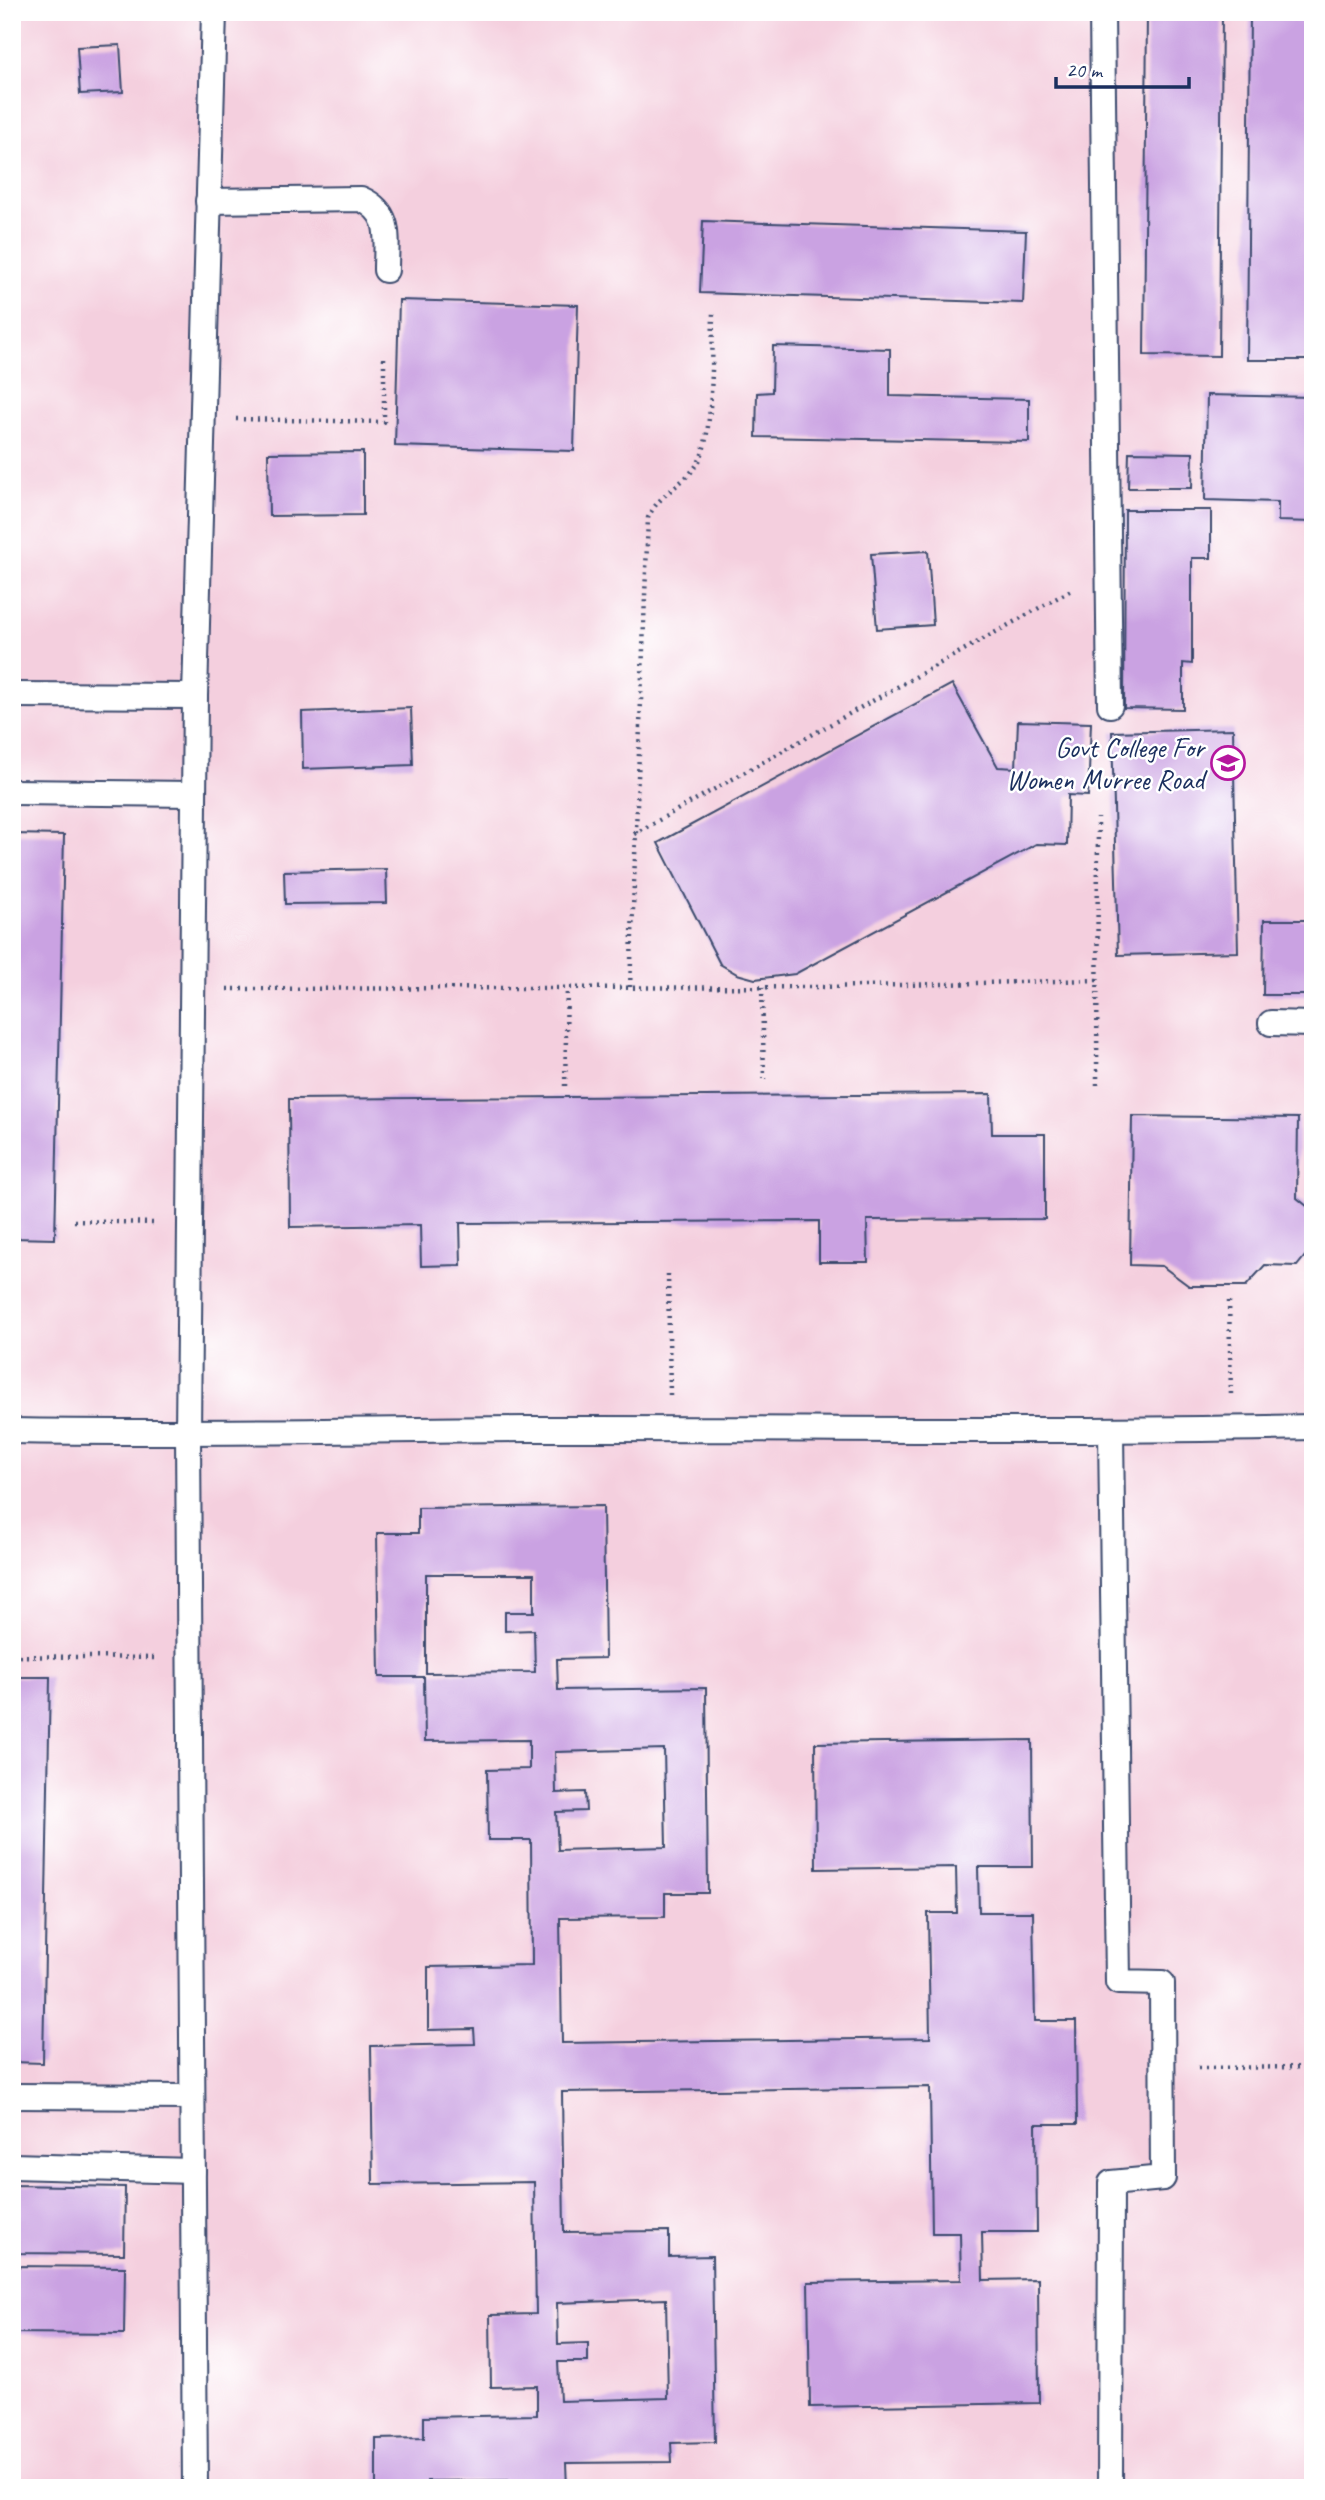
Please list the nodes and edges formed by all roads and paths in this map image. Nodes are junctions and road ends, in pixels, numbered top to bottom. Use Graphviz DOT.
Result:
graph roads {
  1 [pos="214,12"];
  2 [pos="1102,12"];
  3 [pos="208,201"];
  4 [pos="386,270"];
  5 [pos="713,313"];
  6 [pos="384,353"];
  7 [pos="202,418"];
  8 [pos="1107,570"];
  9 [pos="12,695"];
  10 [pos="195,696"];
  11 [pos="1110,705"];
  12 [pos="12,792"];
  13 [pos="194,794"];
  14 [pos="1098,818"];
  15 [pos="634,834"];
  16 [pos="1097,980"];
  17 [pos="630,987"];
  18 [pos="762,987"];
  19 [pos="567,988"];
  20 [pos="192,989"];
  21 [pos="1271,1023"];
  22 [pos="1313,1024"];
  23 [pos="764,1079"];
  24 [pos="1097,1085"];
  25 [pos="565,1086"];
  26 [pos="74,1221"];
  27 [pos="190,1224"];
  28 [pos="668,1273"];
  29 [pos="1229,1301"];
  30 [pos="1313,1427"];
  31 [pos="1232,1429"];
  32 [pos="670,1430"];
  33 [pos="12,1431"];
  34 [pos="1111,1432"];
  35 [pos="188,1434"];
  36 [pos="12,1656"];
  37 [pos="190,1659"];
  38 [pos="1313,2067"];
  39 [pos="1161,2069"];
  40 [pos="12,2096"];
  41 [pos="192,2097"];
  42 [pos="12,2166"];
  43 [pos="193,2171"];
  44 [pos="195,2488"];
  45 [pos="1110,2488"];
  1 -- 3 [label="lane"];
  2 -- 8 [label="lane"];
  3 -- 4 [label="lane"];
  3 -- 7 [label="lane"];
  5 -- 15 [label="path"];
  6 -- 7 [label="path"];
  7 -- 10 [label="lane"];
  8 -- 11 [label="lane"];
  8 -- 15 [label="path"];
  9 -- 10 [label="lane"];
  10 -- 13 [label="lane"];
  12 -- 13 [label="lane"];
  13 -- 20 [label="lane"];
  14 -- 16 [label="path"];
  15 -- 17 [label="path"];
  16 -- 18 [label="path"];
  16 -- 24 [label="path"];
  17 -- 18 [label="path"];
  17 -- 19 [label="path"];
  18 -- 23 [label="path"];
  19 -- 20 [label="path"];
  19 -- 25 [label="path"];
  20 -- 27 [label="lane"];
  21 -- 22 [label="lane"];
  26 -- 27 [label="path"];
  27 -- 35 [label="lane"];
  28 -- 32 [label="path"];
  29 -- 31 [label="path"];
  30 -- 31 [label="lane"];
  31 -- 34 [label="lane"];
  32 -- 34 [label="lane"];
  32 -- 35 [label="lane"];
  33 -- 35 [label="lane"];
  34 -- 39 [label="lane"];
  35 -- 37 [label="lane"];
  36 -- 37 [label="path"];
  37 -- 41 [label="lane"];
  38 -- 39 [label="path"];
  39 -- 45 [label="lane"];
  40 -- 41 [label="lane"];
  41 -- 43 [label="lane"];
  42 -- 43 [label="lane"];
  43 -- 44 [label="lane"];
}
